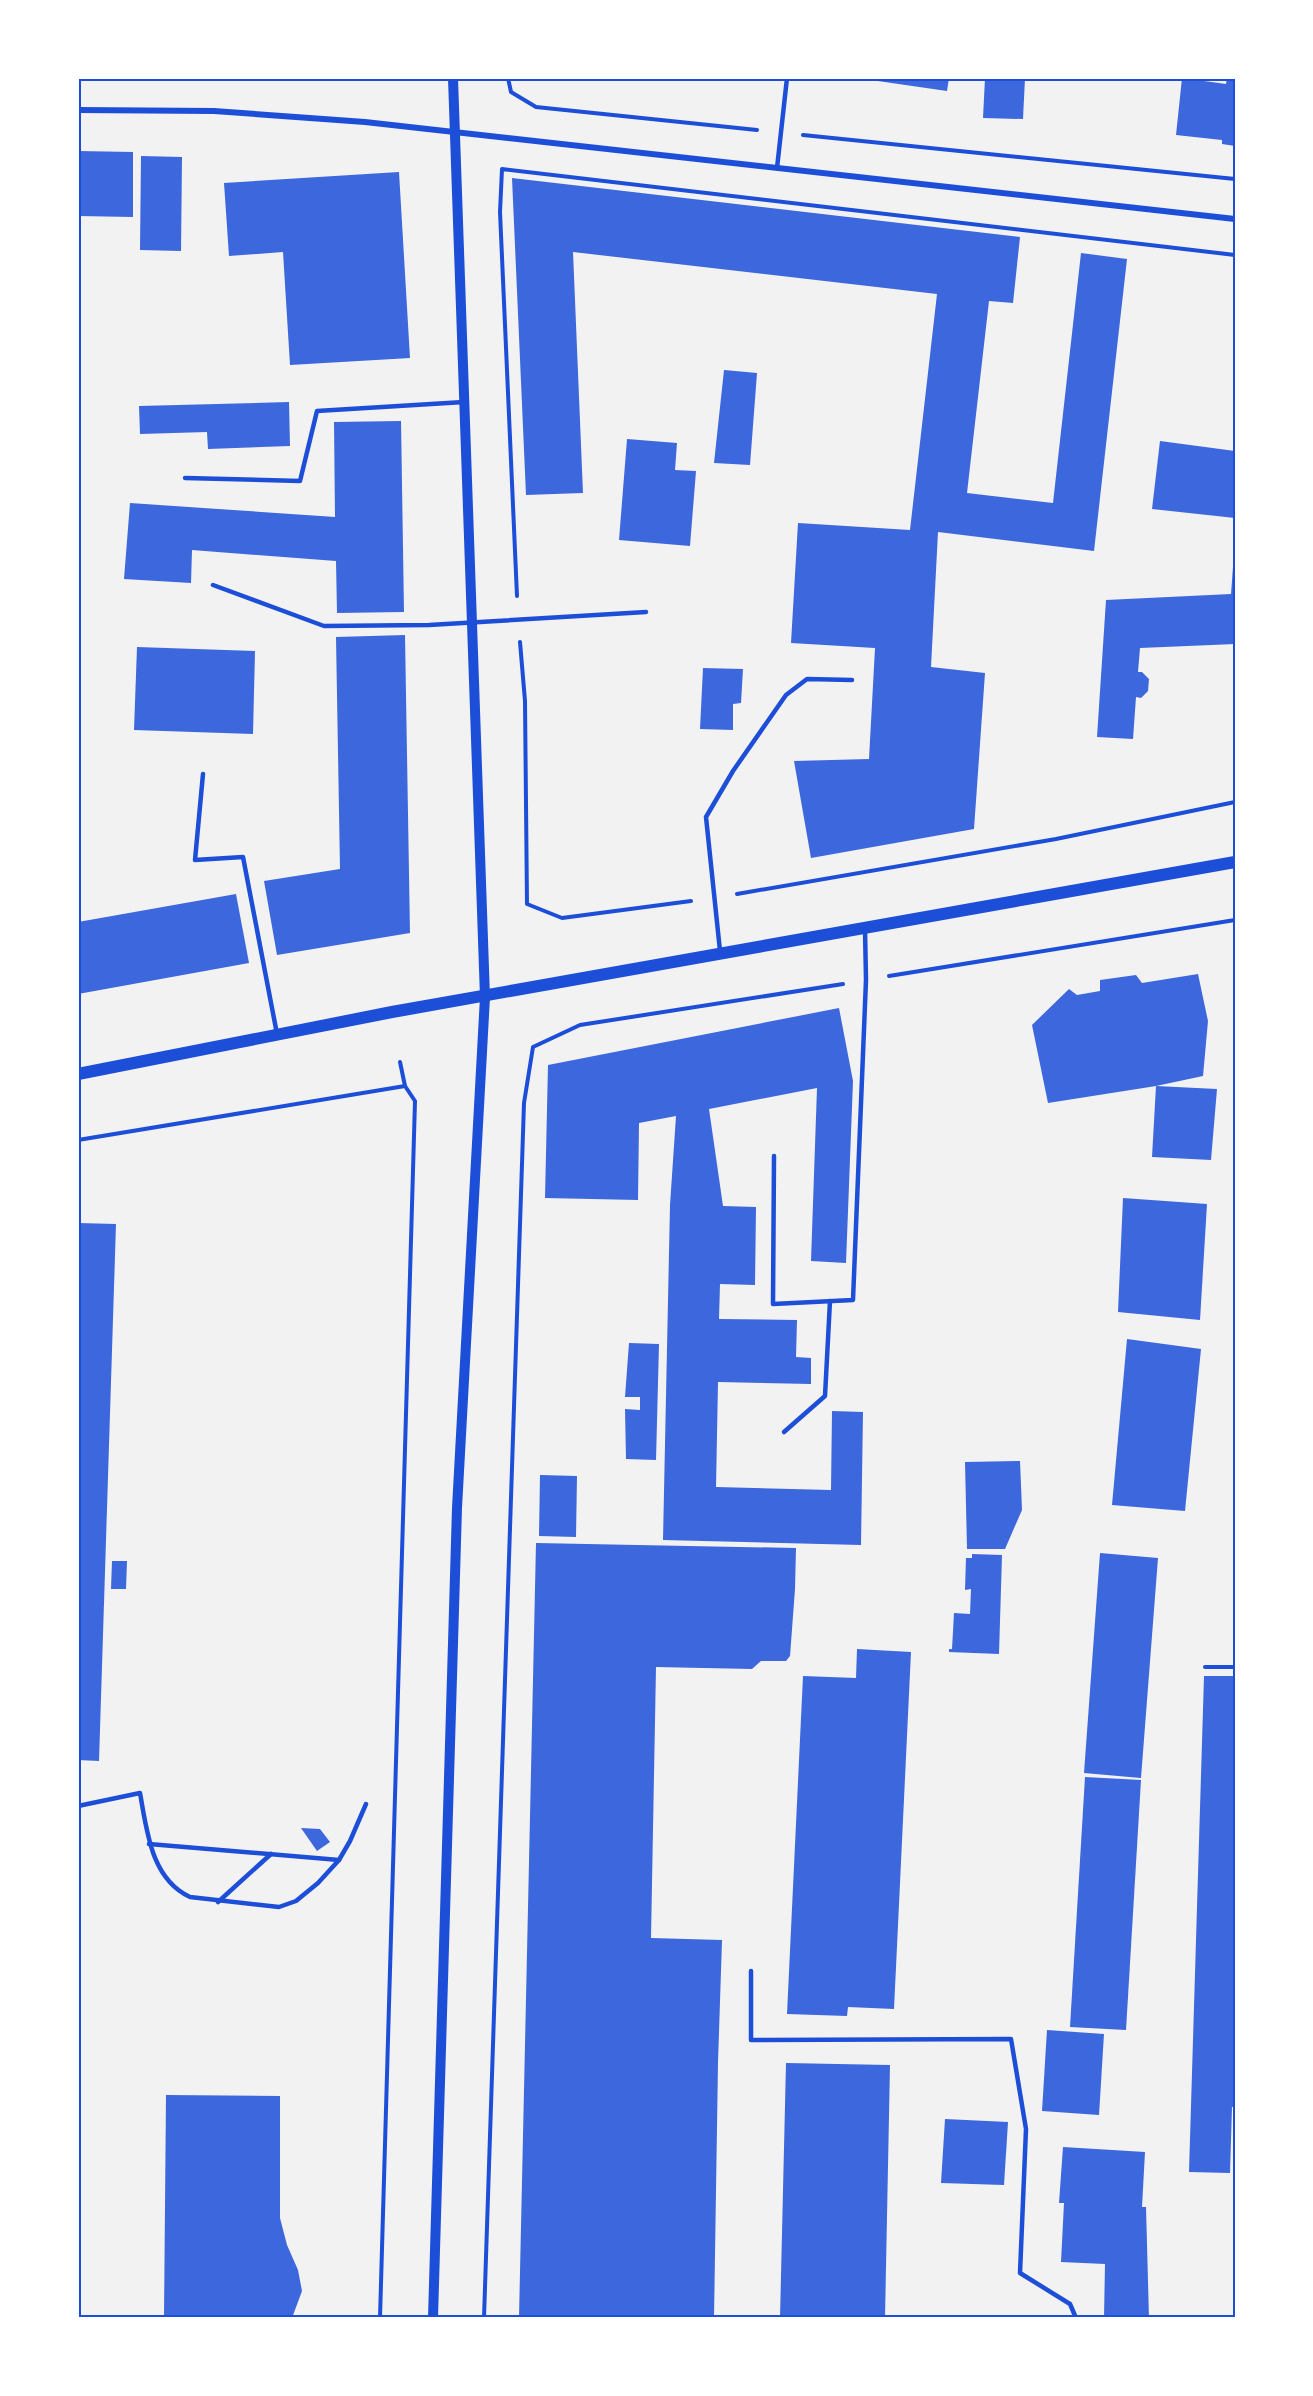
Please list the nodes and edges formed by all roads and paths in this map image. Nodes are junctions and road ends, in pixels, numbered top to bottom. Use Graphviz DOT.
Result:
graph roads {
  1 [pos="453,78"];
  2 [pos="508,78"];
  3 [pos="787,78"];
  4 [pos="78,110"];
  5 [pos="455,132"];
  6 [pos="781,132"];
  7 [pos="777,168"];
  8 [pos="1235,179"];
  9 [pos="1235,219"];
  10 [pos="1235,255"];
  11 [pos="464,402"];
  12 [pos="185,478"];
  13 [pos="213,585"];
  14 [pos="646,612"];
  15 [pos="518,619"];
  16 [pos="472,623"];
  17 [pos="852,681"];
  18 [pos="203,774"];
  19 [pos="1235,802"];
  20 [pos="1235,862"];
  21 [pos="713,898"];
  22 [pos="865,928"];
  23 [pos="721,954"];
  24 [pos="485,997"];
  25 [pos="277,1034"];
  26 [pos="533,1047"];
  27 [pos="400,1062"];
  28 [pos="78,1074"];
  29 [pos="405,1086"];
  30 [pos="78,1140"];
  31 [pos="774,1156"];
  32 [pos="830,1301"];
  33 [pos="783,1432"];
  34 [pos="1205,1667"];
  35 [pos="1235,1667"];
  36 [pos="366,1804"];
  37 [pos="78,1806"];
  38 [pos="149,1844"];
  39 [pos="271,1854"];
  40 [pos="339,1860"];
  41 [pos="218,1902"];
  42 [pos="751,1971"];
  43 [pos="380,2318"];
  44 [pos="433,2318"];
  45 [pos="484,2318"];
  46 [pos="1076,2318"];
  1 -- 5 [label="street"];
  2 -- 6 [label="path"];
  3 -- 6 [label="lane"];
  4 -- 5 [label="street"];
  5 -- 7 [label="street"];
  5 -- 11 [label="street"];
  6 -- 7 [label="lane"];
  6 -- 8 [label="path"];
  7 -- 9 [label="street"];
  10 -- 15 [label="path"];
  11 -- 12 [label="lane"];
  11 -- 16 [label="street"];
  13 -- 16 [label="lane"];
  14 -- 15 [label="lane"];
  15 -- 16 [label="lane"];
  15 -- 21 [label="path"];
  16 -- 24 [label="street"];
  17 -- 21 [label="lane"];
  18 -- 25 [label="lane"];
  19 -- 21 [label="path"];
  20 -- 22 [label="main road"];
  21 -- 23 [label="lane"];
  22 -- 23 [label="main road"];
  22 -- 32 [label="lane"];
  23 -- 24 [label="main road"];
  24 -- 25 [label="main road"];
  24 -- 44 [label="street"];
  25 -- 28 [label="main road"];
  26 -- 45 [label="path"];
  27 -- 29 [label="path"];
  29 -- 30 [label="path"];
  29 -- 43 [label="path"];
  31 -- 32 [label="lane"];
  32 -- 33 [label="lane"];
  34 -- 35 [label="path"];
  36 -- 40 [label="lane"];
  37 -- 38 [label="lane"];
  38 -- 39 [label="lane"];
  38 -- 41 [label="lane"];
  39 -- 40 [label="lane"];
  39 -- 41 [label="lane"];
  40 -- 41 [label="lane"];
  42 -- 46 [label="lane"];
}
